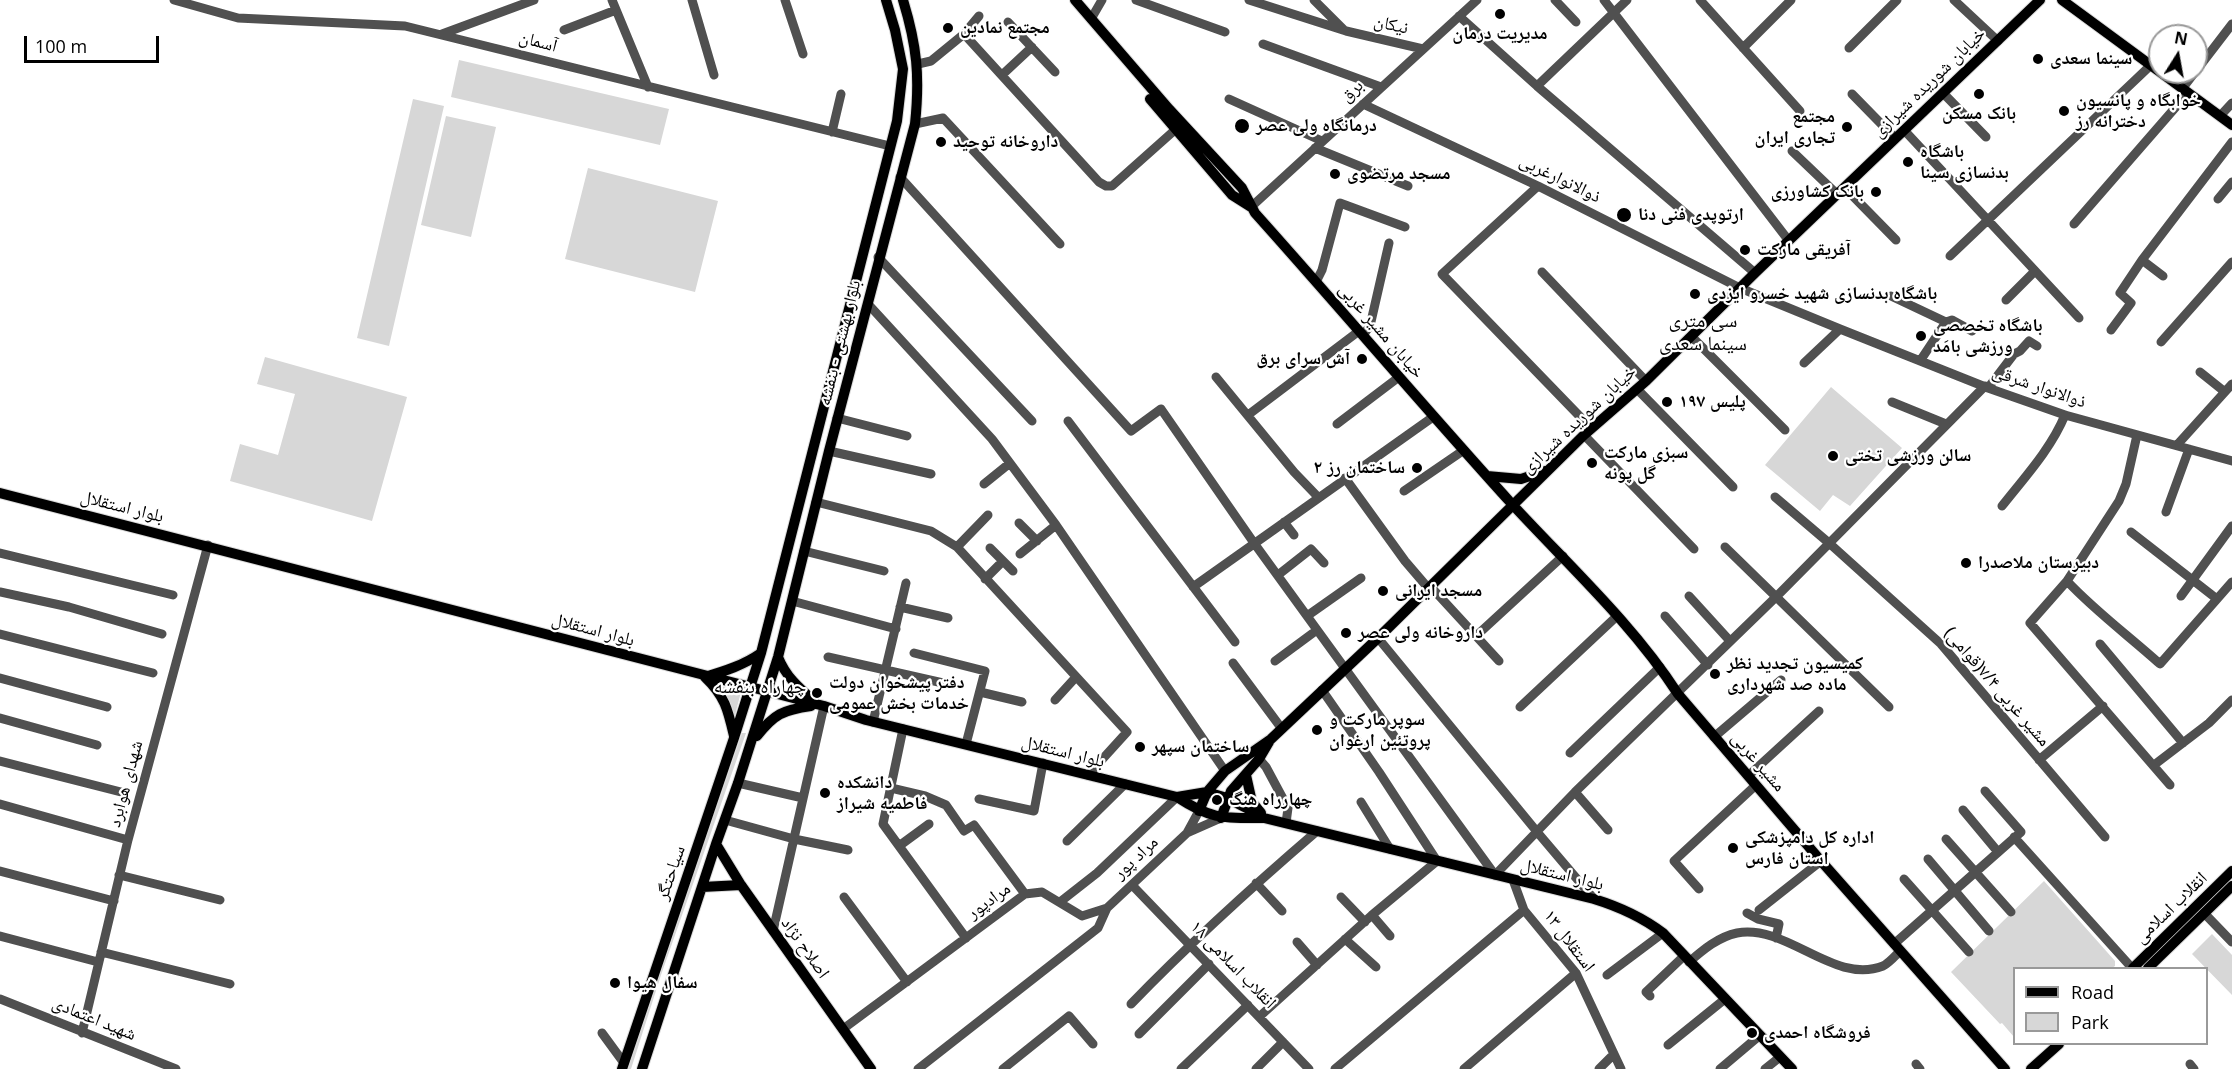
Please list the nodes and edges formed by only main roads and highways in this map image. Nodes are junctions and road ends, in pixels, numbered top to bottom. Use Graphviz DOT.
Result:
graph roads {
  1 [pos="885,0"];
  2 [pos="903,0"];
  3 [pos="1067,0"];
  4 [pos="1075,0"];
  5 [pos="2040,0"];
  6 [pos="2062,0"];
  7 [pos="2148,63"];
  8 [pos="2176,84"];
  9 [pos="2232,125"];
  10 [pos="1251,207"];
  11 [pos="840,340"];
  12 [pos="857,344"];
  13 [pos="1547,471"];
  14 [pos="1487,476"];
  15 [pos="0,493"];
  16 [pos="1513,505"];
  17 [pos="761,653"];
  18 [pos="778,657"];
  19 [pos="705,677"];
  20 [pos="749,688"];
  21 [pos="767,692"];
  22 [pos="821,705"];
  23 [pos="734,738"];
  24 [pos="1271,739"];
  25 [pos="752,743"];
  26 [pos="1246,775"];
  27 [pos="1207,792"];
  28 [pos="1177,797"];
  29 [pos="1227,798"];
  30 [pos="1199,811"];
  31 [pos="1221,818"];
  32 [pos="1264,818"];
  33 [pos="716,844"];
  34 [pos="2232,871"];
  35 [pos="741,885"];
  36 [pos="2232,886"];
  37 [pos="702,887"];
  38 [pos="2134,967"];
  39 [pos="2150,967"];
  40 [pos="2059,1045"];
  41 [pos="623,1066"];
  42 [pos="642,1069"];
  43 [pos="871,1069"];
  44 [pos="1792,1069"];
  45 [pos="2005,1069"];
  46 [pos="2031,1069"];
  1 -- 11 [label="main road, بلوار بهشتی - بنفشه"];
  2 -- 12 [label="main road, بلوار بهشتی - بنفشه"];
  3 -- 10 [label="main road, خیابان مشیر غربی"];
  4 -- 10 [label="main road, خیابان مشیر غربی"];
  5 -- 13 [label="main road, خیابان شوریده شیرازی"];
  6 -- 7 [label="main road"];
  8 -- 9 [label="main road"];
  10 -- 14 [label="main road, خیابان مشیر غربی"];
  11 -- 12 [label="main road"];
  11 -- 17 [label="main road, بلوار بهشتی - بنفشه"];
  12 -- 18 [label="main road, بلوار بهشتی - بنفشه"];
  13 -- 14 [label="main road"];
  13 -- 16 [label="main road, خیابان شوریده شیرازی"];
  14 -- 16 [label="main road, مشیر غربی"];
  15 -- 19 [label="main road, بلوار استقلال"];
  16 -- 24 [label="main road, خیابان شوریده شیرازی"];
  16 -- 45 [label="main road, مشیر غربی"];
  17 -- 19 [label="main road"];
  17 -- 20 [label="main road, بلوار بهشتی - بنفشه"];
  18 -- 21 [label="main road, بلوار بهشتی - بنفشه"];
  18 -- 22 [label="main road"];
  19 -- 20 [label="main road, بلوار استقلال"];
  19 -- 23 [label="main road"];
  20 -- 21 [label="main road, بلوار استقلال"];
  20 -- 23 [label="main road, سیاحتگر"];
  21 -- 22 [label="main road, بلوار استقلال"];
  21 -- 25 [label="main road, سیاحتگر"];
  22 -- 25 [label="main road"];
  22 -- 28 [label="main road, بلوار استقلال"];
  23 -- 41 [label="main road, سیاحتگر"];
  24 -- 26 [label="main road, خیابان شوریده شیرازی"];
  24 -- 27 [label="main road, خیابان شوریده شیرازی"];
  25 -- 33 [label="main road, سیاحتگر"];
  26 -- 29 [label="main road, خیابان شوریده شیرازی"];
  26 -- 32 [label="main road"];
  27 -- 28 [label="main road, بلوار استقلال"];
  27 -- 29 [label="main road, بلوار استقلال"];
  27 -- 30 [label="main road, خیابان شوریده شیرازی"];
  28 -- 30 [label="main road, بلوار استقلال"];
  29 -- 31 [label="main road, خیابان شوریده شیرازی"];
  29 -- 32 [label="main road, بلوار استقلال"];
  30 -- 31 [label="main road, بلوار استقلال"];
  31 -- 32 [label="main road, بلوار استقلال"];
  32 -- 44 [label="main road, بلوار استقلال"];
  33 -- 35 [label="main road, اصلاح نژاد"];
  33 -- 37 [label="main road, سیاحتگر"];
  34 -- 38 [label="main road, انقلاب اسلامی"];
  35 -- 37 [label="main road"];
  35 -- 43 [label="main road, اصلاح نژاد"];
  36 -- 39 [label="main road, انقلاب اسلامی"];
  37 -- 42 [label="main road, سیاحتگر"];
  40 -- 46 [label="main road"];
}
